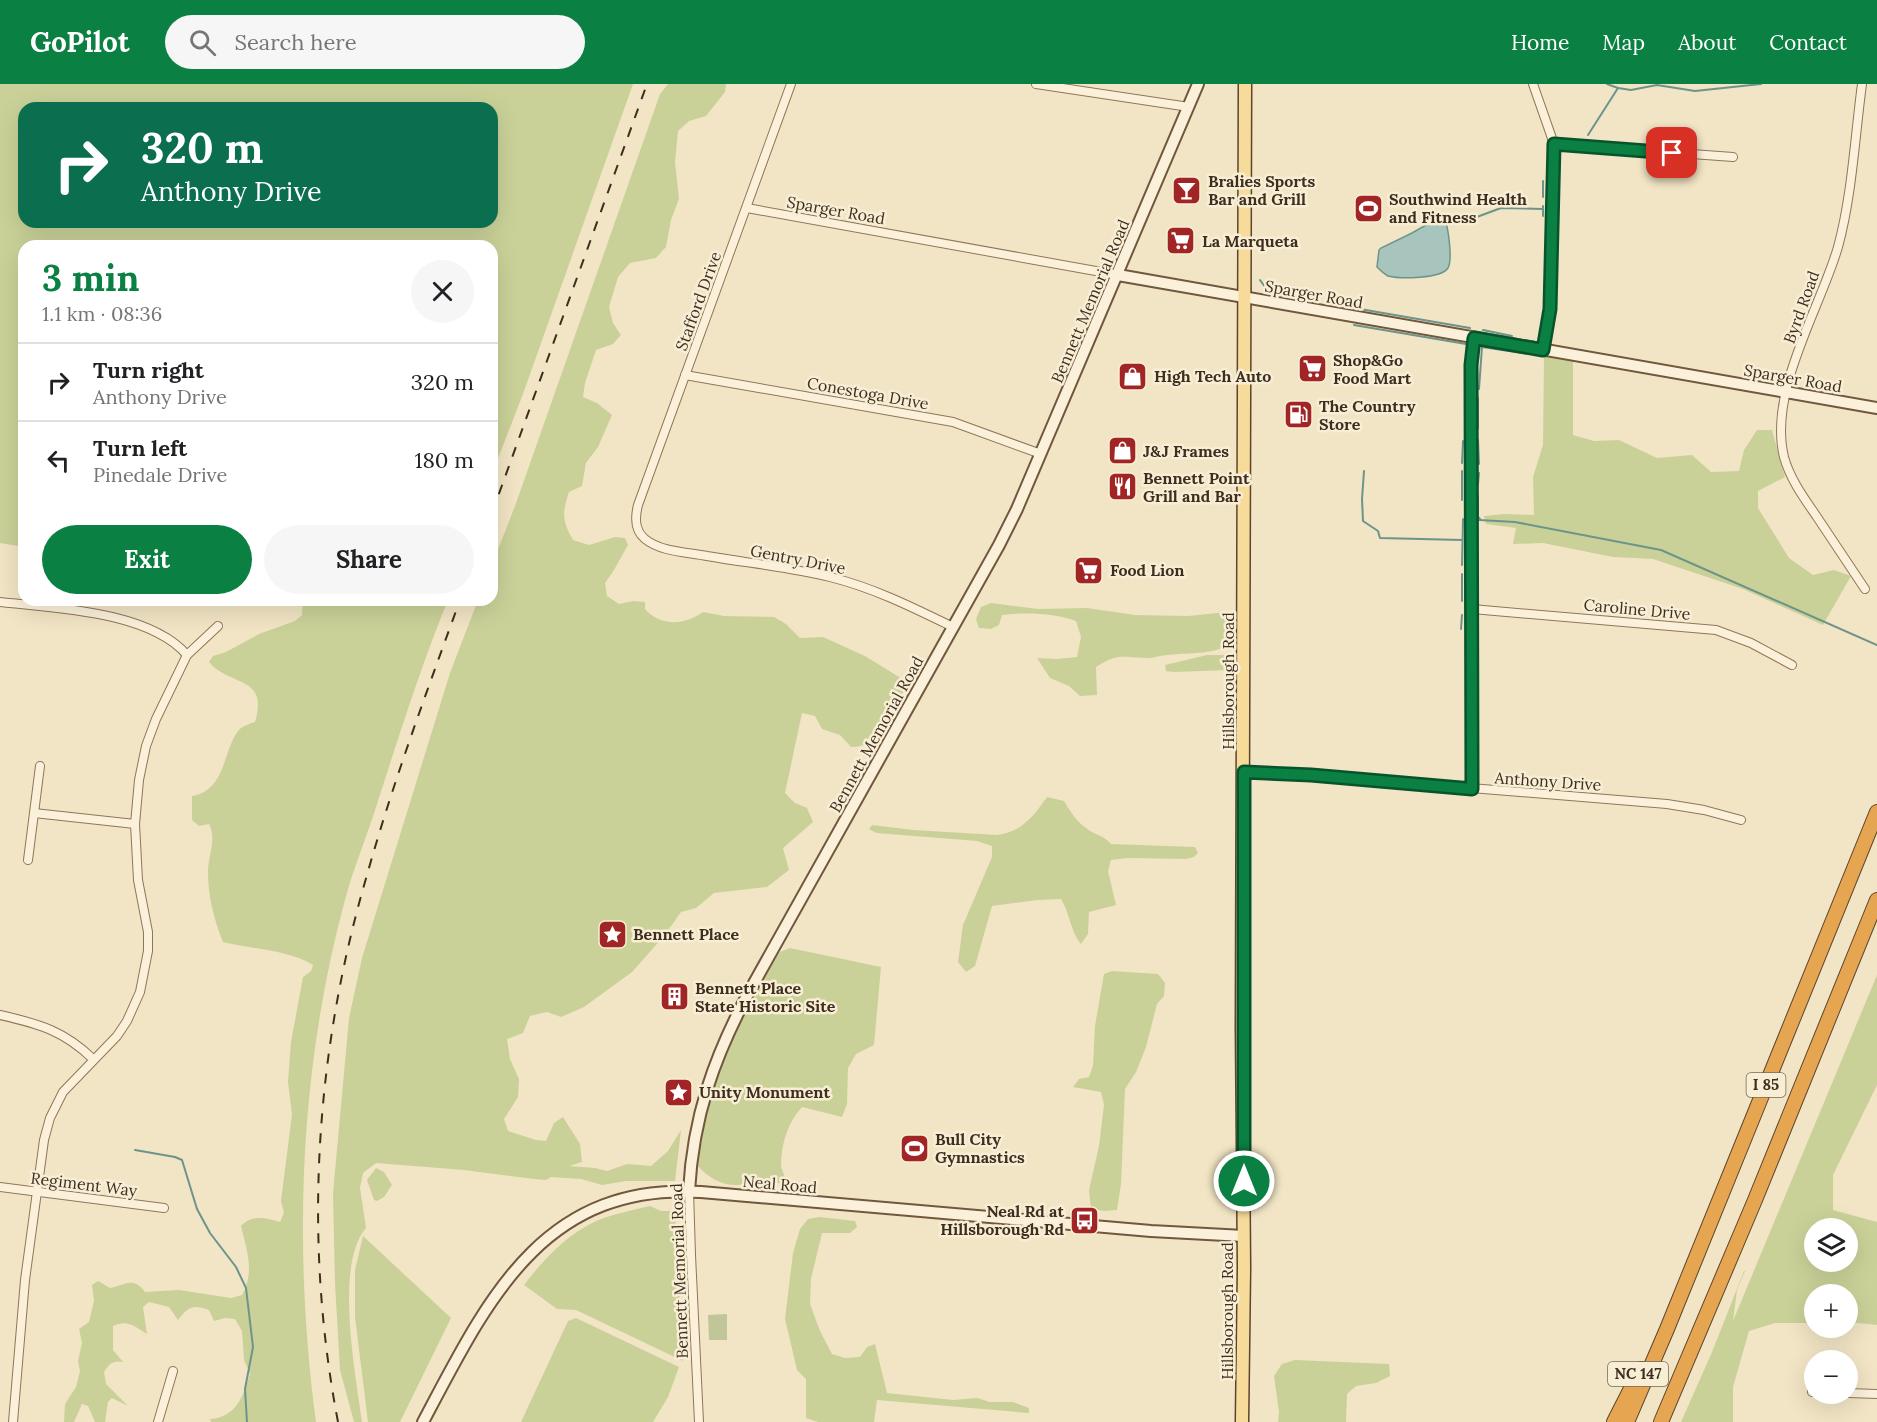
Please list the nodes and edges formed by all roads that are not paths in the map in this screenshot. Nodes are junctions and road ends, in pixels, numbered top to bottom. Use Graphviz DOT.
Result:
graph roads {
  1 [pos="791,84"];
  2 [pos="1036,84"];
  3 [pos="1198,84"];
  4 [pos="1245,84"];
  5 [pos="1533,84"];
  6 [pos="1862,84"];
  7 [pos="1189,107"];
  8 [pos="1554,144"];
  9 [pos="1733,157"];
  10 [pos="747,208"];
  11 [pos="1118,275"];
  12 [pos="1245,297"];
  13 [pos="1474,338"];
  14 [pos="1543,350"];
  15 [pos="685,375"];
  16 [pos="1786,393"];
  17 [pos="1877,408"];
  18 [pos="1041,454"];
  19 [pos="637,528"];
  20 [pos="1865,589"];
  21 [pos="0,602"];
  22 [pos="18,604"];
  23 [pos="31,606"];
  24 [pos="1472,609"];
  25 [pos="218,626"];
  26 [pos="953,627"];
  27 [pos="187,655"];
  28 [pos="1792,665"];
  29 [pos="40,766"];
  30 [pos="1244,772"];
  31 [pos="1472,789"];
  32 [pos="1877,812"];
  33 [pos="34,813"];
  34 [pos="1741,820"];
  35 [pos="135,824"];
  36 [pos="28,860"];
  37 [pos="1877,900"];
  38 [pos="0,1016"];
  39 [pos="93,1059"];
  40 [pos="0,1187"];
  41 [pos="689,1191"];
  42 [pos="37,1192"];
  43 [pos="164,1208"];
  44 [pos="1244,1236"];
  45 [pos="1667,1329"];
  46 [pos="174,1371"];
  47 [pos="1858,1393"];
  48 [pos="1877,1394"];
  49 [pos="13,1422"];
  50 [pos="158,1422"];
  51 [pos="423,1422"];
  52 [pos="699,1422"];
  53 [pos="1242,1422"];
  54 [pos="1614,1422"];
  55 [pos="1627,1422"];
  56 [pos="1661,1422"];
  1 -- 10 [label="street, Stafford Drive"];
  2 -- 7 [label="street"];
  3 -- 7 [label="street, Bennett Memorial Road"];
  4 -- 12 [label="main road, Hillsborough Road"];
  5 -- 8 [label="street"];
  6 -- 16 [label="street, Byrd Road"];
  7 -- 11 [label="street, Bennett Memorial Road"];
  8 -- 9 [label="street"];
  8 -- 14 [label="street"];
  10 -- 11 [label="street, Sparger Road"];
  10 -- 15 [label="street, Stafford Drive"];
  11 -- 12 [label="street, Sparger Road"];
  11 -- 18 [label="street, Bennett Memorial Road"];
  12 -- 13 [label="street, Sparger Road"];
  12 -- 30 [label="main road, Hillsborough Road"];
  13 -- 14 [label="street, Sparger Road"];
  13 -- 24 [label="street"];
  14 -- 16 [label="street, Sparger Road"];
  15 -- 18 [label="street, Conestoga Drive"];
  15 -- 19 [label="street, Stafford Drive"];
  16 -- 17 [label="street, Sparger Road"];
  16 -- 20 [label="street, Byrd Road"];
  18 -- 26 [label="street, Bennett Memorial Road"];
  19 -- 26 [label="street, Gentry Drive"];
  21 -- 22 [label="street"];
  23 -- 27 [label="street"];
  24 -- 28 [label="street, Caroline Drive"];
  24 -- 31 [label="street"];
  25 -- 27 [label="street"];
  26 -- 41 [label="street, Bennett Memorial Road"];
  27 -- 35 [label="street"];
  29 -- 33 [label="street"];
  30 -- 31 [label="street, Anthony Drive"];
  30 -- 44 [label="main road, Hillsborough Road"];
  31 -- 34 [label="street, Anthony Drive"];
  32 -- 45 [label="highway, I 85"];
  33 -- 35 [label="street"];
  33 -- 36 [label="street"];
  35 -- 39 [label="street"];
  37 -- 56 [label="highway, I 85"];
  38 -- 39 [label="street"];
  39 -- 42 [label="street"];
  40 -- 42 [label="street, Regiment Way"];
  41 -- 44 [label="street, Neal Road"];
  41 -- 51 [label="street, Neal Road"];
  41 -- 52 [label="street, Bennett Memorial Road"];
  42 -- 43 [label="street, Regiment Way"];
  42 -- 49 [label="street"];
  44 -- 53 [label="main road, Hillsborough Road"];
  45 -- 54 [label="highway, NC 147"];
  45 -- 55 [label="highway, I 85"];
  46 -- 50 [label="street"];
  47 -- 48 [label="street"];
}
